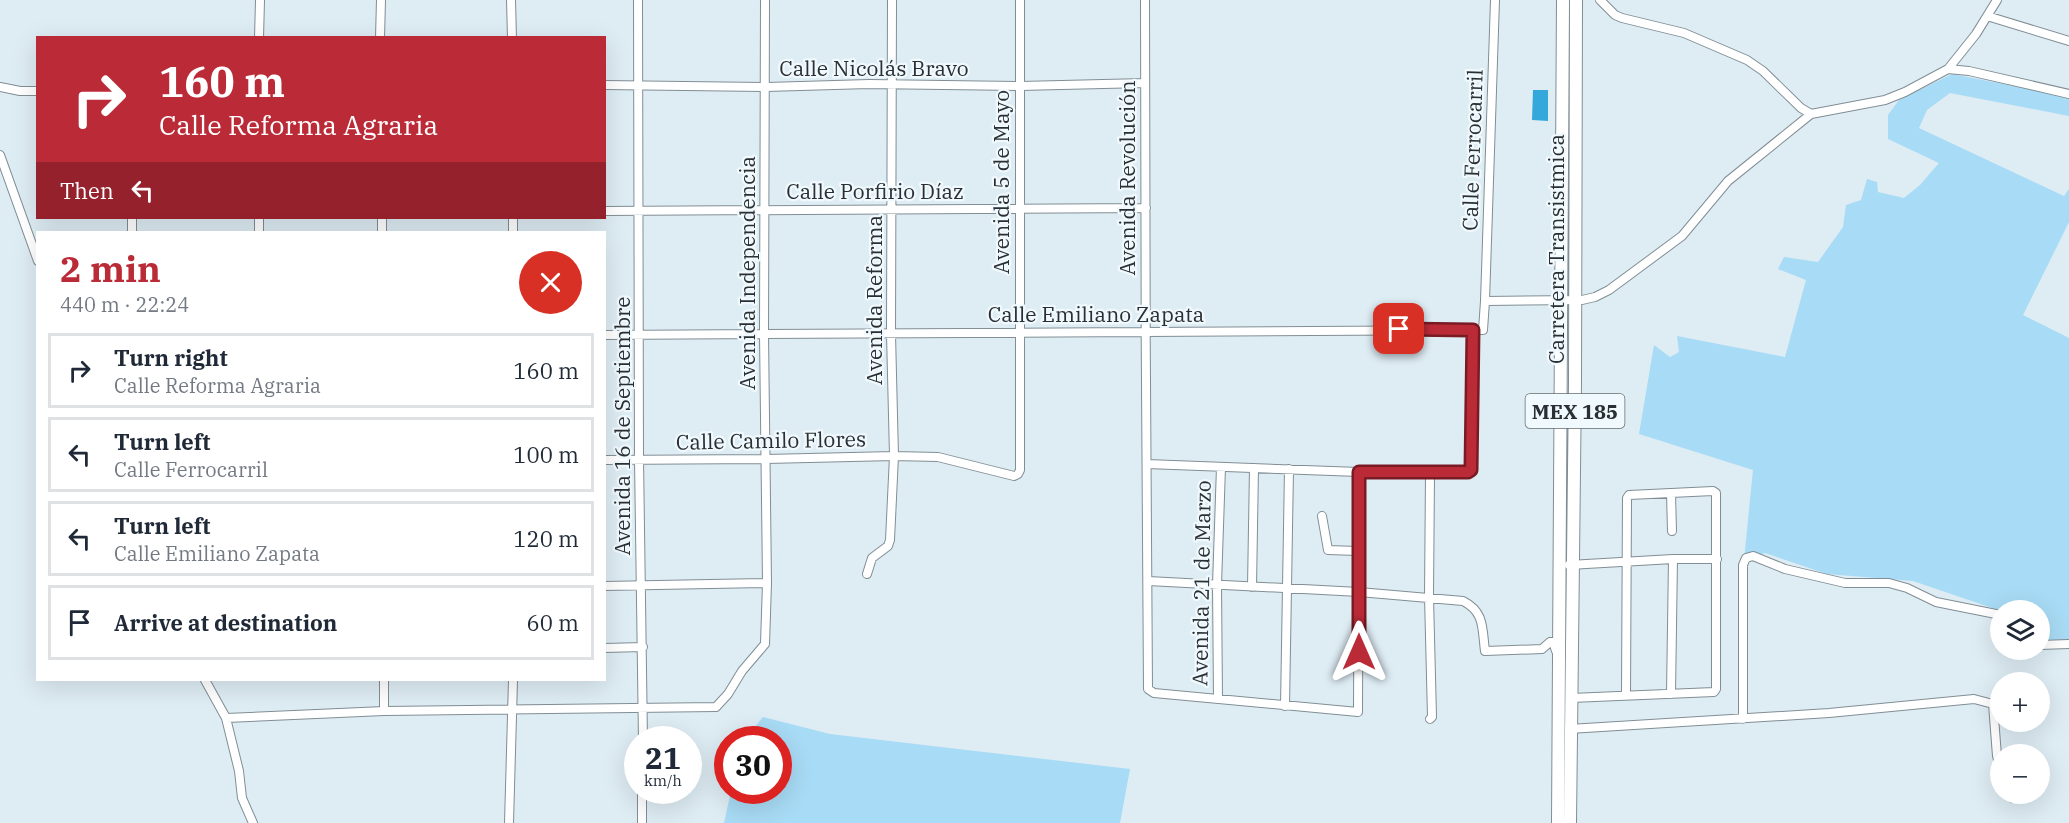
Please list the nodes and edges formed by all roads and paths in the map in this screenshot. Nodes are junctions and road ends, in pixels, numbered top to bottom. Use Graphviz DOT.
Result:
graph roads {
  1 [pos="260,0"];
  2 [pos="381,0"];
  3 [pos="511,0"];
  4 [pos="638,0"];
  5 [pos="765,0"];
  6 [pos="892,0"];
  7 [pos="1020,0"];
  8 [pos="1145,0"];
  9 [pos="1495,0"];
  10 [pos="1563,0"];
  11 [pos="1576,0"];
  12 [pos="1600,0"];
  13 [pos="1997,0"];
  14 [pos="1987,16"];
  15 [pos="259,36"];
  16 [pos="380,36"];
  17 [pos="512,36"];
  18 [pos="2069,41"];
  19 [pos="1948,69"];
  20 [pos="892,83"];
  21 [pos="1144,83"];
  22 [pos="606,85"];
  23 [pos="638,86"];
  24 [pos="1020,86"];
  25 [pos="0,87"];
  26 [pos="766,87"];
  27 [pos="36,91"];
  28 [pos="2069,94"];
  29 [pos="1811,114"];
  30 [pos="0,155"];
  31 [pos="1021,208"];
  32 [pos="1146,208"];
  33 [pos="765,209"];
  34 [pos="892,210"];
  35 [pos="606,211"];
  36 [pos="639,211"];
  37 [pos="1561,231"];
  38 [pos="36,255"];
  39 [pos="1485,301"];
  40 [pos="1560,301"];
  41 [pos="1575,301"];
  42 [pos="1473,330"];
  43 [pos="1019,332"];
  44 [pos="1144,332"];
  45 [pos="639,334"];
  46 [pos="765,334"];
  47 [pos="891,334"];
  48 [pos="606,335"];
  49 [pos="1575,382"];
  50 [pos="1020,399"];
  51 [pos="894,456"];
  52 [pos="639,459"];
  53 [pos="766,459"];
  54 [pos="606,460"];
  55 [pos="1147,464"];
  56 [pos="1221,467"];
  57 [pos="1254,468"];
  58 [pos="1289,469"];
  59 [pos="1359,472"];
  60 [pos="1430,474"];
  61 [pos="1671,493"];
  62 [pos="1322,516"];
  63 [pos="1672,531"];
  64 [pos="1358,551"];
  65 [pos="1673,559"];
  66 [pos="1717,560"];
  67 [pos="1627,561"];
  68 [pos="1558,565"];
  69 [pos="1572,565"];
  70 [pos="867,574"];
  71 [pos="1148,581"];
  72 [pos="767,584"];
  73 [pos="640,585"];
  74 [pos="1217,585"];
  75 [pos="606,586"];
  76 [pos="1252,586"];
  77 [pos="1288,588"];
  78 [pos="1359,592"];
  79 [pos="1429,597"];
  80 [pos="1990,613"];
  81 [pos="2069,644"];
  82 [pos="2050,645"];
  83 [pos="643,646"];
  84 [pos="606,648"];
  85 [pos="1558,654"];
  86 [pos="206,681"];
  87 [pos="384,681"];
  88 [pos="513,681"];
  89 [pos="1671,694"];
  90 [pos="1626,695"];
  91 [pos="1574,698"];
  92 [pos="1218,699"];
  93 [pos="1285,706"];
  94 [pos="513,709"];
  95 [pos="643,709"];
  96 [pos="384,711"];
  97 [pos="226,718"];
  98 [pos="1430,719"];
  99 [pos="1743,719"];
  100 [pos="643,726"];
  101 [pos="1569,729"];
  102 [pos="1996,744"];
  103 [pos="642,804"];
  104 [pos="253,823"];
  105 [pos="509,823"];
  106 [pos="642,823"];
  107 [pos="1558,823"];
  108 [pos="1570,823"];
  1 -- 15 [label="street"];
  2 -- 16 [label="street"];
  3 -- 17 [label="street"];
  4 -- 23 [label="street, Avenida 16 de Septiembre"];
  5 -- 26 [label="street, Avenida Independencia"];
  6 -- 20 [label="street, Avenida Reforma"];
  7 -- 24 [label="street, Avenida 5 de Mayo"];
  8 -- 21 [label="street, Avenida Revolución"];
  9 -- 39 [label="street, Calle Ferrocarril"];
  10 -- 37 [label="main road, Carretera Transistmica / MEX 185"];
  11 -- 41 [label="main road, Carretera Transistmica / MEX 185"];
  12 -- 29 [label="street"];
  13 -- 14 [label="street"];
  14 -- 18 [label="street"];
  14 -- 19 [label="street"];
  19 -- 28 [label="street"];
  19 -- 29 [label="street"];
  20 -- 24 [label="street, Calle Nicolás Bravo"];
  20 -- 26 [label="street, Calle Nicolás Bravo"];
  20 -- 34 [label="street, Avenida Reforma"];
  21 -- 24 [label="street, Calle Nicolás Bravo"];
  21 -- 32 [label="street, Avenida Revolución"];
  22 -- 23 [label="street, Calle Nicolás Bravo"];
  23 -- 26 [label="street, Calle Nicolás Bravo"];
  23 -- 36 [label="street, Avenida 16 de Septiembre"];
  24 -- 31 [label="street, Avenida 5 de Mayo"];
  25 -- 27 [label="street"];
  26 -- 33 [label="street, Avenida Independencia"];
  29 -- 41 [label="street"];
  30 -- 38 [label="street"];
  31 -- 32 [label="street, Calle Porfirio Díaz"];
  31 -- 34 [label="street, Calle Porfirio Díaz"];
  31 -- 43 [label="street, Avenida 5 de Mayo"];
  32 -- 44 [label="street, Avenida Revolución"];
  33 -- 34 [label="street, Calle Porfirio Díaz"];
  33 -- 36 [label="street, Calle Porfirio Díaz"];
  33 -- 46 [label="street, Avenida Independencia"];
  34 -- 47 [label="street, Avenida Reforma"];
  35 -- 36 [label="street, Calle Porfirio Díaz"];
  36 -- 45 [label="street, Avenida 16 de Septiembre"];
  37 -- 40 [label="main road, Carretera Transistmica / MEX 185"];
  37 -- 41 [label="main road"];
  39 -- 40 [label="street"];
  39 -- 42 [label="street"];
  40 -- 41 [label="street"];
  40 -- 49 [label="main road"];
  40 -- 68 [label="main road, Carretera Transistmica / MEX 185"];
  41 -- 49 [label="main road, Carretera Transistmica / MEX 185"];
  42 -- 44 [label="street, Calle Emiliano Zapata"];
  42 -- 60 [label="street"];
  43 -- 44 [label="street, Calle Emiliano Zapata"];
  43 -- 47 [label="street, Calle Emiliano Zapata"];
  43 -- 50 [label="street, Avenida 5 de Mayo"];
  44 -- 55 [label="street, Avenida Revolución"];
  45 -- 46 [label="street, Calle Emiliano Zapata"];
  45 -- 48 [label="street, Calle Emiliano Zapata"];
  45 -- 52 [label="street, Avenida 16 de Septiembre"];
  46 -- 47 [label="street, Calle Emiliano Zapata"];
  46 -- 53 [label="street, Avenida Independencia"];
  47 -- 51 [label="street, Avenida Reforma"];
  49 -- 69 [label="main road, Carretera Transistmica / MEX 185"];
  50 -- 51 [label="street, Calle Camilo Flores"];
  51 -- 53 [label="street, Calle Camilo Flores"];
  51 -- 70 [label="street, Avenida Reforma"];
  52 -- 53 [label="street, Calle Camilo Flores"];
  52 -- 54 [label="street, Calle Camilo Flores"];
  52 -- 73 [label="street, Avenida 16 de Septiembre"];
  53 -- 72 [label="street, Avenida Independencia"];
  55 -- 56 [label="street"];
  55 -- 71 [label="street, Avenida Revolución"];
  56 -- 57 [label="street"];
  56 -- 74 [label="street, Avenida 21 de Marzo"];
  57 -- 58 [label="street"];
  57 -- 76 [label="street"];
  58 -- 59 [label="street"];
  58 -- 77 [label="street"];
  59 -- 60 [label="street"];
  59 -- 64 [label="street"];
  60 -- 79 [label="street"];
  61 -- 63 [label="street"];
  61 -- 66 [label="street"];
  61 -- 67 [label="street"];
  62 -- 64 [label="street"];
  64 -- 78 [label="street"];
  65 -- 66 [label="street"];
  65 -- 67 [label="street"];
  65 -- 89 [label="street"];
  66 -- 89 [label="street"];
  67 -- 69 [label="street"];
  67 -- 90 [label="street"];
  68 -- 69 [label="street"];
  68 -- 85 [label="main road, Carretera Transistmica / MEX 185"];
  69 -- 91 [label="main road, Carretera Transistmica / MEX 185"];
  71 -- 74 [label="street"];
  71 -- 92 [label="street, Avenida Revolución"];
  72 -- 73 [label="street"];
  72 -- 95 [label="street, Avenida Independencia"];
  73 -- 75 [label="street"];
  73 -- 83 [label="street, Avenida 16 de Septiembre"];
  74 -- 76 [label="street"];
  74 -- 92 [label="street, Avenida 21 de Marzo"];
  76 -- 77 [label="street"];
  77 -- 78 [label="street"];
  77 -- 93 [label="street"];
  78 -- 79 [label="street"];
  78 -- 93 [label="street"];
  79 -- 85 [label="street"];
  79 -- 98 [label="street"];
  80 -- 99 [label="street"];
  81 -- 82 [label="street"];
  83 -- 84 [label="street"];
  83 -- 95 [label="street, Avenida 16 de Septiembre"];
  85 -- 101 [label="main road, Carretera Transistmica"];
  86 -- 97 [label="street"];
  87 -- 96 [label="street"];
  88 -- 94 [label="street"];
  89 -- 90 [label="street"];
  90 -- 91 [label="street"];
  91 -- 101 [label="main road, Carretera Transistmica / MEX 185"];
  92 -- 93 [label="street"];
  94 -- 95 [label="street"];
  94 -- 96 [label="street"];
  94 -- 105 [label="street"];
  95 -- 100 [label="street, Avenida 16 de Septiembre"];
  96 -- 97 [label="street"];
  97 -- 104 [label="street"];
  99 -- 101 [label="street"];
  99 -- 102 [label="street"];
  101 -- 107 [label="main road, Carretera Transistmica / MEX 185"];
  101 -- 108 [label="main road, Carretera Transistmica / MEX 185"];
  103 -- 106 [label="street"];
}
